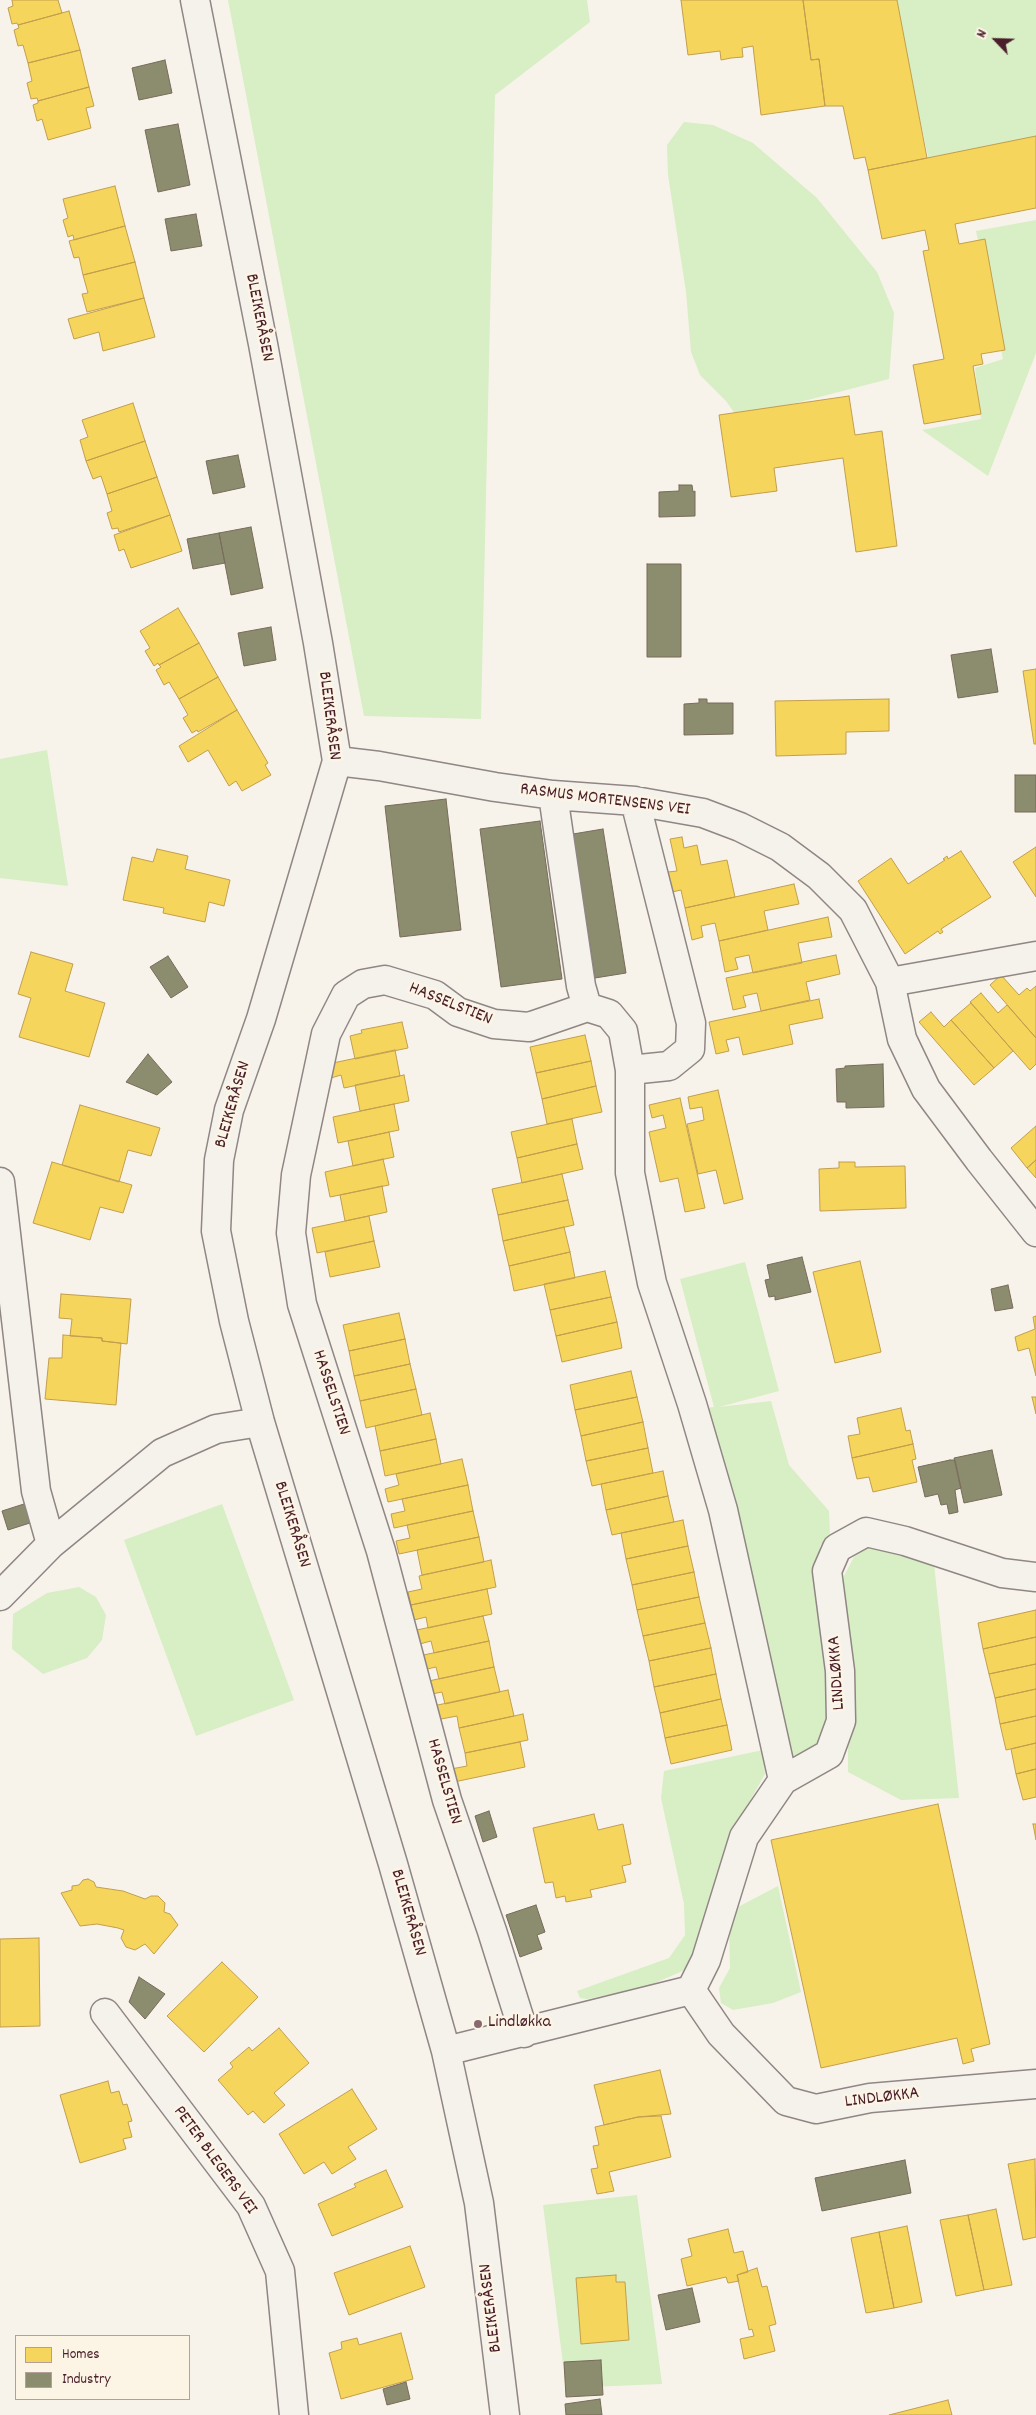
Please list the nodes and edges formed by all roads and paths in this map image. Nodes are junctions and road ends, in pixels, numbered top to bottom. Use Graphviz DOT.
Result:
graph roads {
  1 [pos="195,0"];
  2 [pos="337,761"];
  3 [pos="553,795"];
  4 [pos="635,801"];
  5 [pos="1036,956"];
  6 [pos="890,982"];
  7 [pos="586,1008"];
  8 [pos="630,1070"];
  9 [pos="0,1182"];
  10 [pos="1036,1232"];
  11 [pos="260,1422"];
  12 [pos="51,1544"];
  13 [pos="1036,1577"];
  14 [pos="0,1596"];
  15 [pos="783,1780"];
  16 [pos="691,1990"];
  17 [pos="105,2013"];
  18 [pos="524,2033"];
  19 [pos="446,2051"];
  20 [pos="1036,2084"];
  21 [pos="294,2415"];
  22 [pos="505,2415"];
  1 -- 2 [label="street, BLEIKERÅSEN"];
  2 -- 3 [label="street, RASMUS MORTENSENS VEI"];
  2 -- 11 [label="street, BLEIKERÅSEN"];
  3 -- 4 [label="street, RASMUS MORTENSENS VEI"];
  3 -- 7 [label="street"];
  4 -- 6 [label="street, RASMUS MORTENSENS VEI"];
  4 -- 8 [label="street"];
  5 -- 6 [label="street"];
  6 -- 10 [label="street, RASMUS MORTENSENS VEI"];
  7 -- 8 [label="street"];
  7 -- 18 [label="street, HASSELSTIEN"];
  8 -- 15 [label="street"];
  9 -- 12 [label="street"];
  11 -- 12 [label="street"];
  11 -- 19 [label="street, BLEIKERÅSEN"];
  12 -- 14 [label="street"];
  13 -- 15 [label="street, LINDLØKKA"];
  15 -- 16 [label="street, LINDLØKKA"];
  16 -- 18 [label="street"];
  16 -- 20 [label="street, LINDLØKKA"];
  17 -- 21 [label="street, PETER BLEGERS VEI"];
  18 -- 19 [label="street"];
  19 -- 22 [label="street, BLEIKERÅSEN"];
}
